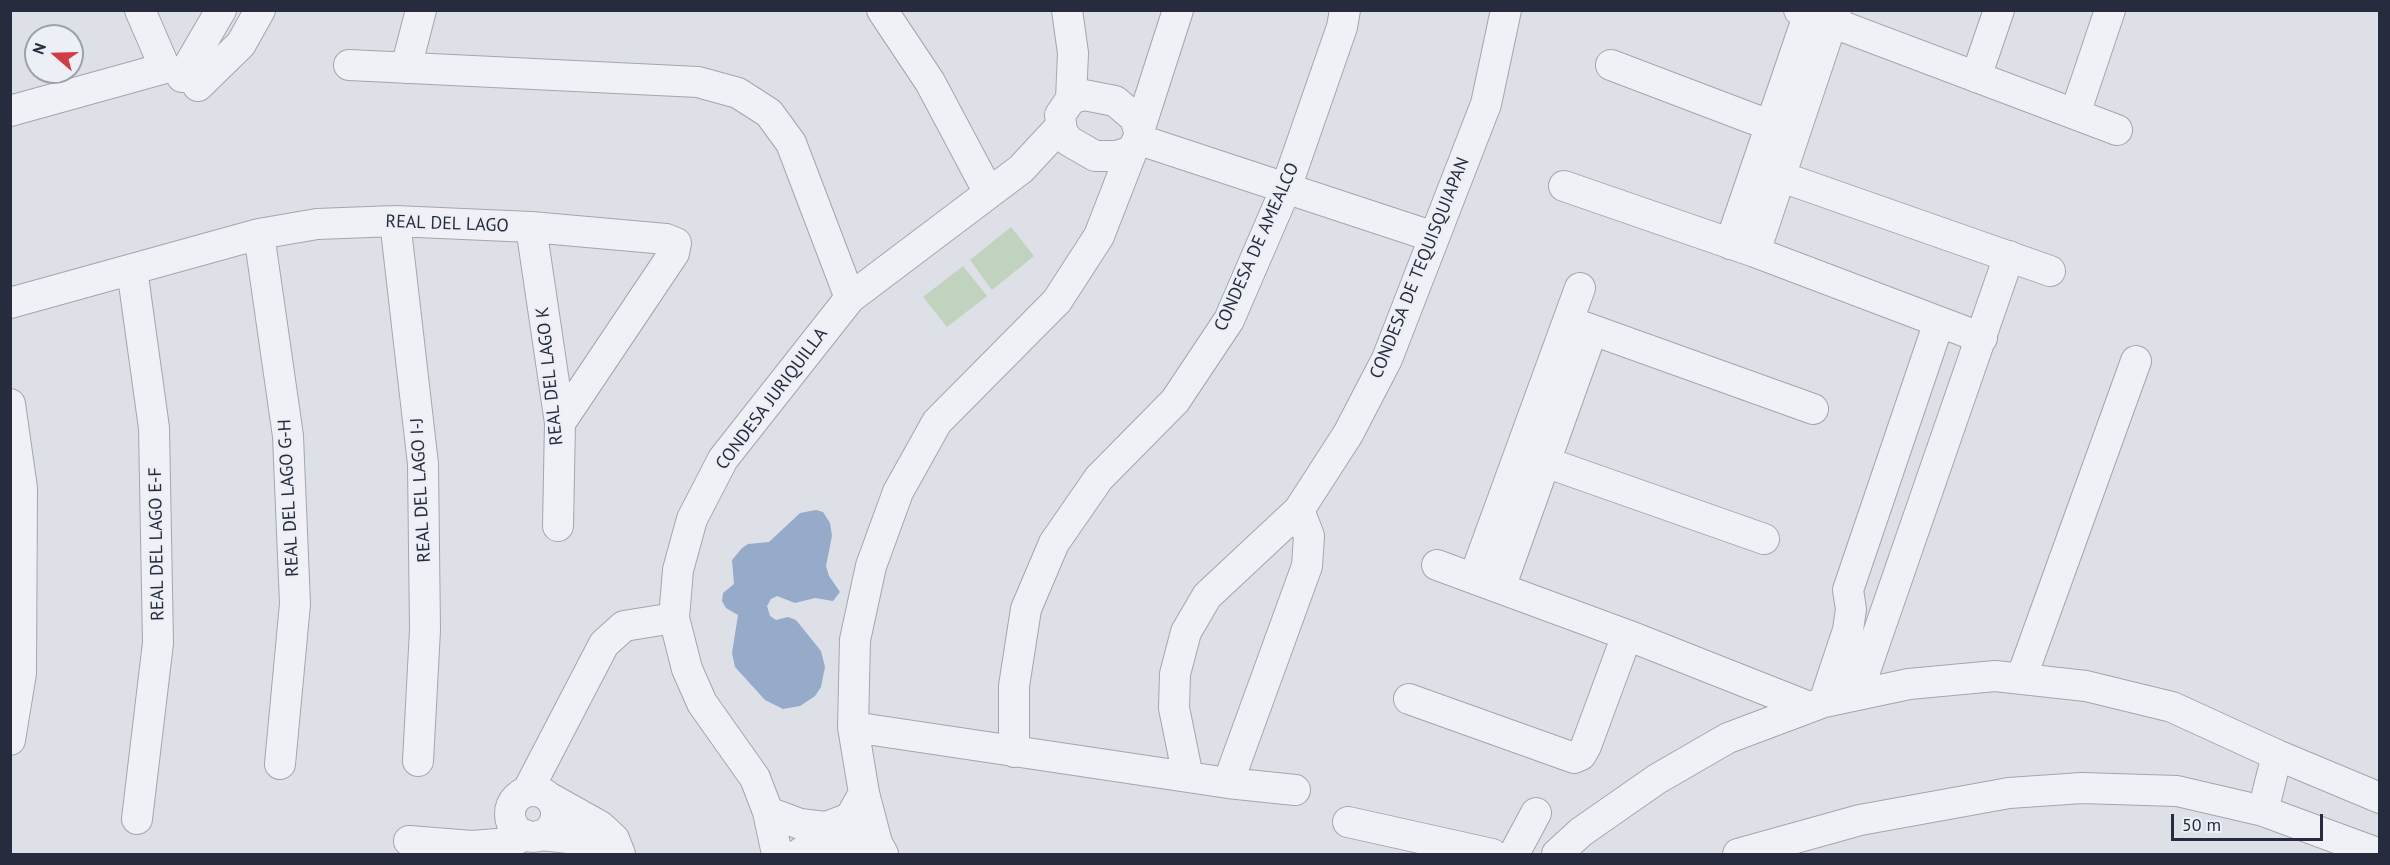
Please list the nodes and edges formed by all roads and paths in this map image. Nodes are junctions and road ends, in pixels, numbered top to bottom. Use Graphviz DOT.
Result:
graph roads {
  1 [pos="140,10"];
  2 [pos="221,10"];
  3 [pos="260,10"];
  4 [pos="421,10"];
  5 [pos="1067,10"];
  6 [pos="1178,10"];
  7 [pos="1345,10"];
  8 [pos="1506,10"];
  9 [pos="1999,10"];
  10 [pos="2110,10"];
  11 [pos="1817,14"];
  12 [pos="882,15"];
  13 [pos="349,65"];
  14 [pos="1611,65"];
  15 [pos="406,68"];
  16 [pos="1976,77"];
  17 [pos="187,80"];
  18 [pos="10,111"];
  19 [pos="1066,113"];
  20 [pos="2074,114"];
  21 [pos="1783,130"];
  22 [pos="2117,130"];
  23 [pos="1137,140"];
  24 [pos="1769,172"];
  25 [pos="1564,186"];
  26 [pos="1286,188"];
  27 [pos="989,193"];
  28 [pos="395,221"];
  29 [pos="531,227"];
  30 [pos="259,234"];
  31 [pos="1434,237"];
  32 [pos="1743,248"];
  33 [pos="2009,256"];
  34 [pos="132,269"];
  35 [pos="2050,271"];
  36 [pos="1580,288"];
  37 [pos="850,298"];
  38 [pos="10,303"];
  39 [pos="1940,322"];
  40 [pos="1580,326"];
  41 [pos="1982,338"];
  42 [pos="2136,362"];
  43 [pos="10,404"];
  44 [pos="1813,409"];
  45 [pos="560,423"];
  46 [pos="1533,458"];
  47 [pos="1299,510"];
  48 [pos="558,526"];
  49 [pos="1764,539"];
  50 [pos="1437,565"];
  51 [pos="1487,583"];
  52 [pos="1848,590"];
  53 [pos="1888,606"];
  54 [pos="674,618"];
  55 [pos="1627,635"];
  56 [pos="2021,679"];
  57 [pos="1857,694"];
  58 [pos="1409,699"];
  59 [pos="1817,704"];
  60 [pos="854,727"];
  61 [pos="10,740"];
  62 [pos="1014,752"];
  63 [pos="2277,755"];
  64 [pos="417,760"];
  65 [pos="280,764"];
  66 [pos="1188,777"];
  67 [pos="1228,783"];
  68 [pos="1295,790"];
  69 [pos="864,793"];
  70 [pos="2379,798"];
  71 [pos="529,800"];
  72 [pos="2263,811"];
  73 [pos="768,812"];
  74 [pos="1536,813"];
  75 [pos="137,819"];
  76 [pos="1348,822"];
  77 [pos="533,835"];
  78 [pos="409,841"];
  79 [pos="472,846"];
  80 [pos="2344,847"];
  81 [pos="880,849"];
  82 [pos="2379,854"];
  83 [pos="612,855"];
  84 [pos="620,855"];
  85 [pos="777,855"];
  86 [pos="799,855"];
  87 [pos="1492,855"];
  88 [pos="1514,855"];
  89 [pos="1557,855"];
  90 [pos="1738,855"];
  1 -- 17 [label="street"];
  2 -- 17 [label="street"];
  3 -- 17 [label="street"];
  4 -- 15 [label="street"];
  5 -- 19 [label="street"];
  6 -- 23 [label="street"];
  7 -- 26 [label="street, CONDESA DE AMEALCO"];
  8 -- 31 [label="street, CONDESA DE TEQUISQUIAPAN"];
  9 -- 16 [label="street"];
  10 -- 20 [label="street"];
  11 -- 16 [label="street"];
  11 -- 21 [label="street"];
  12 -- 27 [label="street"];
  13 -- 15 [label="street"];
  14 -- 21 [label="street"];
  15 -- 37 [label="street"];
  16 -- 20 [label="street"];
  17 -- 18 [label="street"];
  19 -- 23 [label="street"];
  19 -- 23 [label="street"];
  19 -- 27 [label="street, CONDESA JURIQUILLA"];
  20 -- 22 [label="street"];
  21 -- 24 [label="street"];
  23 -- 26 [label="street"];
  23 -- 60 [label="street"];
  24 -- 32 [label="street"];
  24 -- 33 [label="street"];
  25 -- 32 [label="street"];
  26 -- 31 [label="street"];
  26 -- 62 [label="street, CONDESA DE AMEALCO"];
  27 -- 37 [label="street, CONDESA JURIQUILLA"];
  28 -- 29 [label="street, REAL DEL LAGO"];
  28 -- 30 [label="street, REAL DEL LAGO"];
  28 -- 64 [label="street, REAL DEL LAGO I-J"];
  29 -- 45 [label="street, REAL DEL LAGO K"];
  29 -- 45 [label="street, REAL DEL LAGO"];
  30 -- 34 [label="street, REAL DEL LAGO"];
  30 -- 65 [label="street, REAL DEL LAGO G-H"];
  31 -- 47 [label="street, CONDESA DE TEQUISQUIAPAN"];
  32 -- 39 [label="street"];
  33 -- 35 [label="street"];
  33 -- 41 [label="street"];
  34 -- 38 [label="street, REAL DEL LAGO"];
  34 -- 75 [label="street, REAL DEL LAGO E-F"];
  36 -- 40 [label="street"];
  37 -- 54 [label="street, CONDESA JURIQUILLA"];
  39 -- 41 [label="street"];
  39 -- 52 [label="street"];
  40 -- 44 [label="street"];
  40 -- 46 [label="street"];
  41 -- 53 [label="street"];
  42 -- 56 [label="street"];
  43 -- 61 [label="street"];
  45 -- 48 [label="street, REAL DEL LAGO K"];
  46 -- 49 [label="street"];
  46 -- 51 [label="street"];
  47 -- 66 [label="street, CONDESA DE TEQUISQUIAPAN"];
  47 -- 67 [label="street"];
  50 -- 51 [label="street"];
  51 -- 55 [label="street"];
  52 -- 53 [label="street"];
  52 -- 59 [label="street"];
  53 -- 57 [label="street"];
  54 -- 71 [label="street"];
  54 -- 73 [label="street, CONDESA JURIQUILLA"];
  55 -- 58 [label="street"];
  55 -- 59 [label="street"];
  56 -- 57 [label="street"];
  56 -- 63 [label="street"];
  57 -- 59 [label="street"];
  59 -- 89 [label="street"];
  60 -- 62 [label="street"];
  60 -- 69 [label="street"];
  62 -- 66 [label="street"];
  63 -- 70 [label="street"];
  63 -- 72 [label="street"];
  66 -- 67 [label="street"];
  67 -- 68 [label="street"];
  69 -- 73 [label="street"];
  69 -- 81 [label="street"];
  71 -- 77 [label="street"];
  71 -- 77 [label="street"];
  71 -- 79 [label="street"];
  71 -- 84 [label="street"];
  72 -- 80 [label="street"];
  72 -- 90 [label="street"];
  73 -- 85 [label="street, CONDESA JURIQUILLA"];
  74 -- 88 [label="street"];
  76 -- 87 [label="street"];
  77 -- 79 [label="street"];
  77 -- 83 [label="street"];
  78 -- 79 [label="street"];
  80 -- 82 [label="street"];
  81 -- 86 [label="street"];
}
